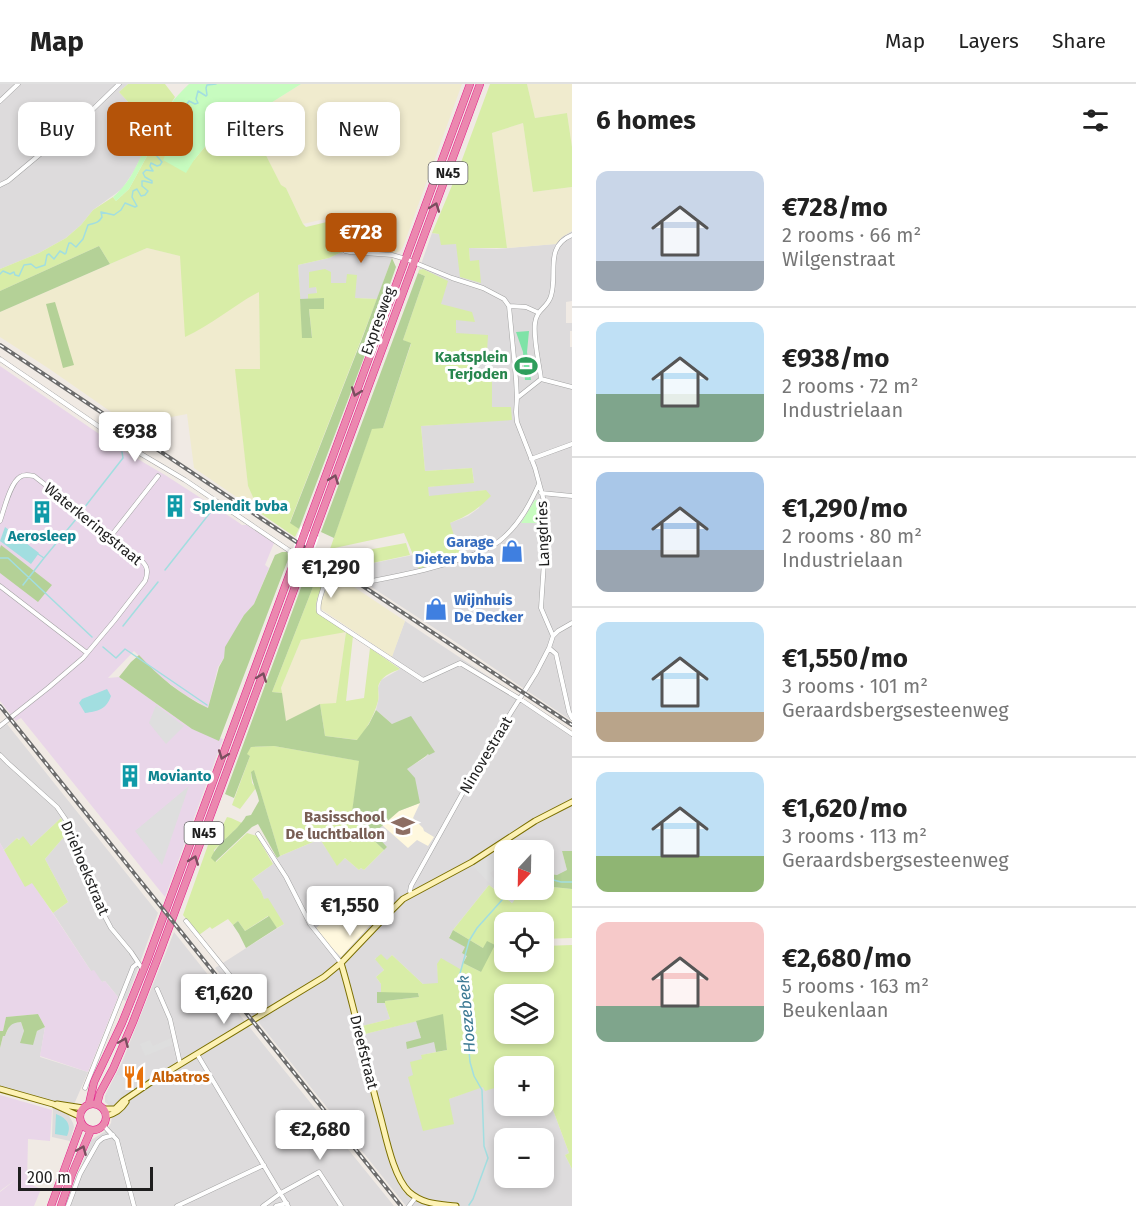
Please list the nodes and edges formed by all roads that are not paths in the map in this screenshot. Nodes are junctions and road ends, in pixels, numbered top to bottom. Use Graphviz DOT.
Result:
graph roads {
  1 [pos="18,84"];
  2 [pos="119,84"];
  3 [pos="470,84"];
  4 [pos="480,84"];
  5 [pos="0,101"];
  6 [pos="0,186"];
  7 [pos="572,235"];
  8 [pos="342,247"];
  9 [pos="406,259"];
  10 [pos="415,262"];
  11 [pos="509,306"];
  12 [pos="537,312"];
  13 [pos="0,359"];
  14 [pos="541,379"];
  15 [pos="572,387"];
  16 [pos="517,398"];
  17 [pos="572,444"];
  18 [pos="531,459"];
  19 [pos="158,476"];
  20 [pos="539,483"];
  21 [pos="541,493"];
  22 [pos="572,496"];
  23 [pos="0,521"];
  24 [pos="111,536"];
  25 [pos="372,581"];
  26 [pos="0,585"];
  27 [pos="572,623"];
  28 [pos="553,636"];
  29 [pos="549,648"];
  30 [pos="87,653"];
  31 [pos="520,699"];
  32 [pos="572,718"];
  33 [pos="0,726"];
  34 [pos="572,734"];
  35 [pos="0,755"];
  36 [pos="572,802"];
  37 [pos="258,834"];
  38 [pos="411,894"];
  39 [pos="186,921"];
  40 [pos="147,961"];
  41 [pos="138,963"];
  42 [pos="341,963"];
  43 [pos="143,971"];
  44 [pos="157,989"];
  45 [pos="262,1015"];
  46 [pos="197,1054"];
  47 [pos="181,1064"];
  48 [pos="85,1088"];
  49 [pos="0,1089"];
  50 [pos="53,1104"];
  51 [pos="90,1105"];
  52 [pos="105,1113"];
  53 [pos="80,1120"];
  54 [pos="103,1125"];
  55 [pos="91,1130"];
  56 [pos="113,1135"];
  57 [pos="264,1165"];
  58 [pos="281,1193"];
  59 [pos="416,1197"];
  60 [pos="288,1204"];
  61 [pos="51,1206"];
  62 [pos="61,1206"];
  63 [pos="68,1206"];
  64 [pos="134,1206"];
  65 [pos="177,1206"];
  66 [pos="263,1206"];
  67 [pos="276,1206"];
  68 [pos="340,1206"];
  69 [pos="409,1206"];
  70 [pos="456,1206"];
  1 -- 5 [label="street"];
  2 -- 6 [label="street"];
  3 -- 9 [label="highway, Expresweg / N45"];
  10 -- 4 [label="highway, Expresweg / N45, one-way"];
  7 -- 12 [label="street"];
  8 -- 9 [label="street"];
  9 -- 10 [label="street"];
  9 -- 40 [label="highway, Expresweg / N45, one-way, bridge"];
  10 -- 11 [label="street"];
  51 -- 10 [label="highway, Expresweg / N45, one-way, bridge"];
  11 -- 12 [label="street"];
  11 -- 16 [label="street, Langdries"];
  12 -- 14 [label="street"];
  13 -- 31 [label="street"];
  14 -- 15 [label="street"];
  14 -- 16 [label="street"];
  16 -- 18 [label="street, Langdries"];
  17 -- 18 [label="street"];
  18 -- 20 [label="street, Langdries"];
  19 -- 24 [label="street"];
  20 -- 21 [label="street, Langdries"];
  20 -- 25 [label="street"];
  21 -- 22 [label="street"];
  21 -- 28 [label="street, Langdries"];
  23 -- 24 [label="street, Waterkeringstraat"];
  24 -- 30 [label="street, Waterkeringstraat"];
  26 -- 30 [label="street"];
  27 -- 28 [label="street"];
  28 -- 29 [label="street, Ninovestraat"];
  29 -- 31 [label="street, Ninovestraat"];
  29 -- 32 [label="street"];
  30 -- 33 [label="street, Waterkeringstraat"];
  31 -- 34 [label="street"];
  31 -- 38 [label="street, Ninovestraat"];
  35 -- 41 [label="street, Driehoekstraat"];
  36 -- 38 [label="main road"];
  37 -- 42 [label="street"];
  38 -- 42 [label="main road"];
  39 -- 45 [label="street"];
  40 -- 41 [label="street"];
  40 -- 43 [label="highway, N45"];
  41 -- 43 [label="street, Driehoekstraat"];
  41 -- 48 [label="street"];
  42 -- 45 [label="main road"];
  42 -- 59 [label="main road, Dreefstraat"];
  43 -- 51 [label="highway, N45"];
  44 -- 47 [label="street"];
  45 -- 46 [label="main road"];
  46 -- 47 [label="main road"];
  46 -- 57 [label="street"];
  47 -- 52 [label="main road"];
  49 -- 50 [label="main road"];
  50 -- 51 [label="main road"];
  50 -- 53 [label="main road"];
  51 -- 52 [label="highway"];
  51 -- 53 [label="highway"];
  52 -- 54 [label="highway"];
  53 -- 55 [label="highway"];
  53 -- 61 [label="highway"];
  54 -- 55 [label="highway"];
  54 -- 56 [label="street"];
  62 -- 55 [label="highway, one-way"];
  56 -- 63 [label="street"];
  56 -- 64 [label="street"];
  57 -- 58 [label="street"];
  57 -- 65 [label="street"];
  58 -- 60 [label="street"];
  58 -- 66 [label="street"];
  58 -- 68 [label="street"];
  59 -- 69 [label="street"];
  59 -- 70 [label="main road"];
  60 -- 67 [label="street"];
}
